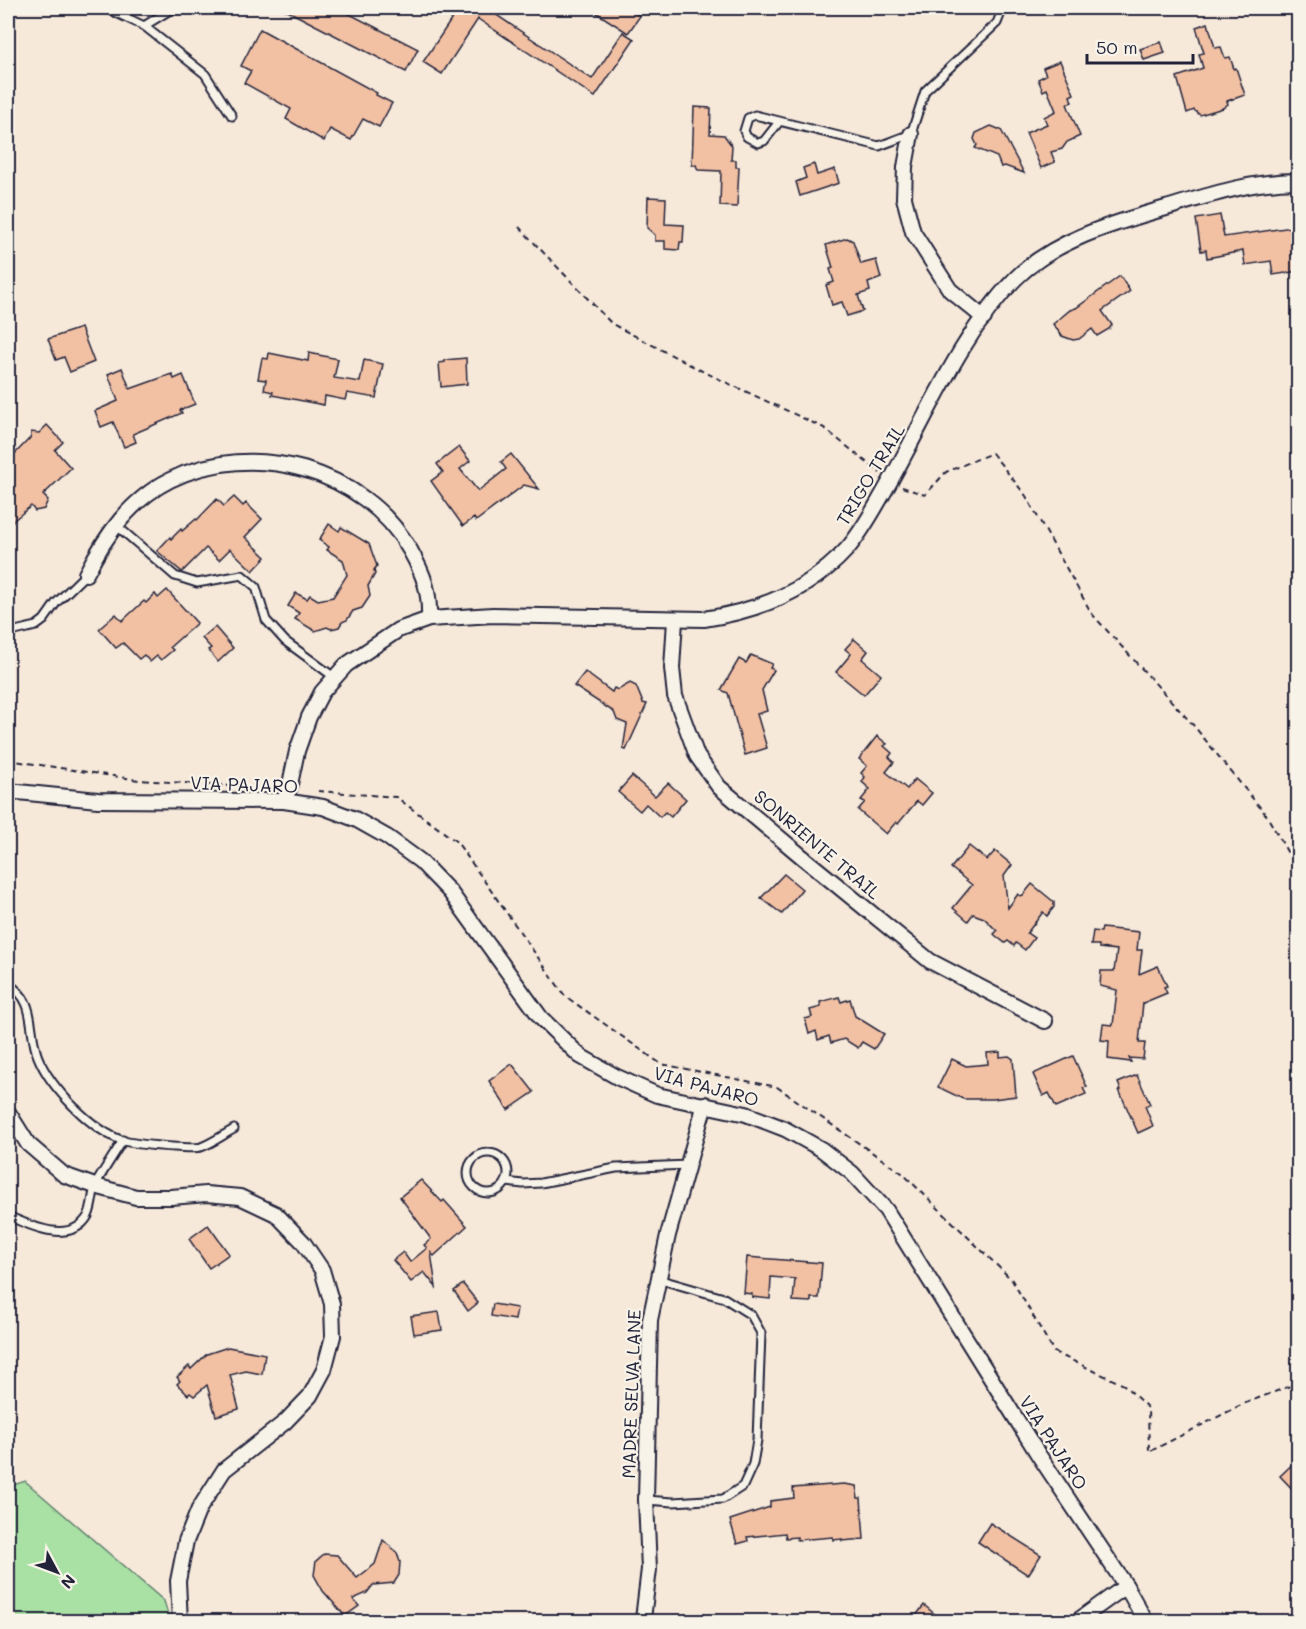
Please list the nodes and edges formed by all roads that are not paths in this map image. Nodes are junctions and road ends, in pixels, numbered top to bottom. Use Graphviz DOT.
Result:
graph roads {
  1 [pos="106,8"];
  2 [pos="182,8"];
  3 [pos="1003,8"];
  4 [pos="144,26"];
  5 [pos="232,116"];
  6 [pos="779,122"];
  7 [pos="910,134"];
  8 [pos="1299,181"];
  9 [pos="984,318"];
  10 [pos="116,525"];
  11 [pos="86,574"];
  12 [pos="429,619"];
  13 [pos="675,620"];
  14 [pos="8,635"];
  15 [pos="334,677"];
  16 [pos="8,792"];
  17 [pos="286,795"];
  18 [pos="8,984"];
  19 [pos="1046,1021"];
  20 [pos="705,1104"];
  21 [pos="8,1112"];
  22 [pos="234,1129"];
  23 [pos="123,1140"];
  24 [pos="688,1164"];
  25 [pos="506,1182"];
  26 [pos="95,1186"];
  27 [pos="8,1216"];
  28 [pos="658,1279"];
  29 [pos="646,1500"];
  30 [pos="1126,1586"];
  31 [pos="646,1620"];
  32 [pos="180,1622"];
  33 [pos="1077,1622"];
  34 [pos="1146,1622"];
  1 -- 4 [label="lane"];
  2 -- 4 [label="lane"];
  3 -- 7 [label="lane"];
  4 -- 5 [label="lane"];
  6 -- 6 [label="lane"];
  6 -- 7 [label="lane"];
  7 -- 9 [label="street"];
  8 -- 9 [label="street, TRIGO TRAIL"];
  9 -- 13 [label="street, TRIGO TRAIL"];
  10 -- 11 [label="street"];
  10 -- 12 [label="street"];
  10 -- 15 [label="lane"];
  11 -- 14 [label="lane"];
  12 -- 13 [label="street, TRIGO TRAIL"];
  12 -- 15 [label="street, TRIGO TRAIL"];
  13 -- 19 [label="street, SONRIENTE TRAIL"];
  15 -- 17 [label="street, TRIGO TRAIL"];
  16 -- 17 [label="street, VIA PAJARO"];
  17 -- 20 [label="street, VIA PAJARO"];
  18 -- 23 [label="lane"];
  20 -- 24 [label="street, MADRE SELVA LANE"];
  20 -- 30 [label="street, VIA PAJARO"];
  21 -- 26 [label="street"];
  22 -- 23 [label="lane"];
  23 -- 26 [label="lane"];
  24 -- 25 [label="lane"];
  24 -- 28 [label="street, MADRE SELVA LANE"];
  25 -- 25 [label="lane"];
  26 -- 27 [label="lane"];
  26 -- 32 [label="street"];
  28 -- 29 [label="street, MADRE SELVA LANE"];
  28 -- 29 [label="lane"];
  29 -- 31 [label="street, MADRE SELVA LANE"];
  30 -- 33 [label="street"];
  30 -- 34 [label="street, VIA PAJARO"];
}
